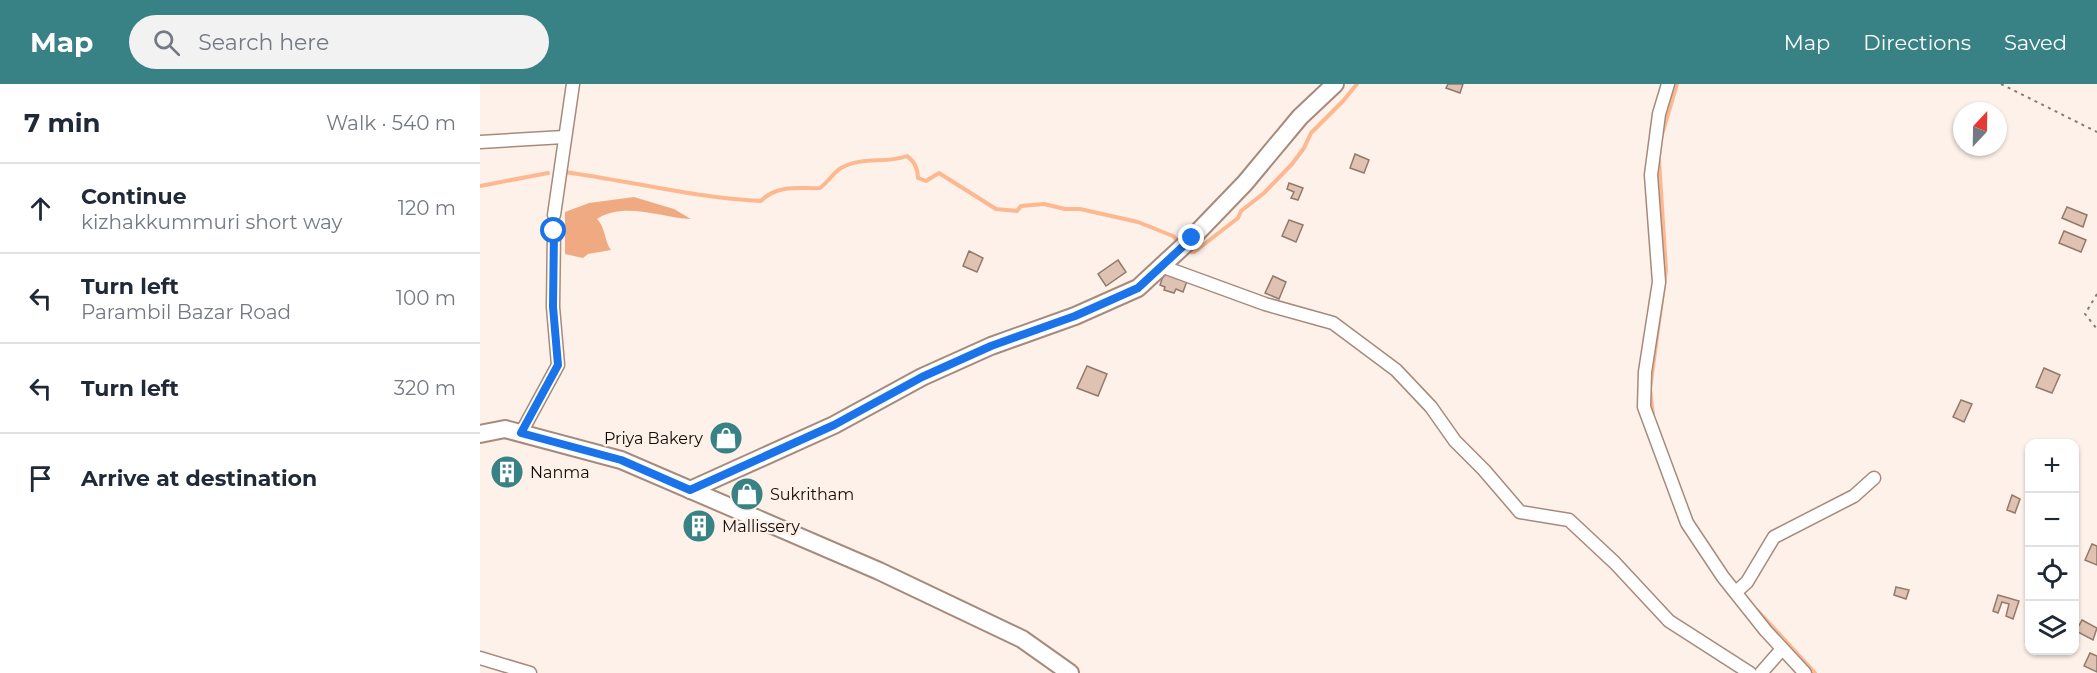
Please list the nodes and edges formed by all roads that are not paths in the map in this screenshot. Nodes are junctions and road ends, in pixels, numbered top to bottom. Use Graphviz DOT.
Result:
graph roads {
  1 [pos="573,84"];
  2 [pos="1335,84"];
  3 [pos="1668,84"];
  4 [pos="564,137"];
  5 [pos="480,142"];
  6 [pos="554,215"];
  7 [pos="554,231"];
  8 [pos="1161,267"];
  9 [pos="521,433"];
  10 [pos="480,434"];
  11 [pos="1874,478"];
  12 [pos="690,490"];
  13 [pos="1736,592"];
  14 [pos="1782,650"];
  15 [pos="480,658"];
  16 [pos="530,673"];
  17 [pos="1070,673"];
  18 [pos="1750,673"];
  19 [pos="1761,673"];
  20 [pos="1805,673"];
  1 -- 4 [label="street"];
  2 -- 8 [label="main road"];
  3 -- 13 [label="street"];
  4 -- 5 [label="street"];
  4 -- 6 [label="street"];
  7 -- 9 [label="street"];
  8 -- 12 [label="main road"];
  8 -- 18 [label="street"];
  9 -- 10 [label="main road"];
  9 -- 12 [label="main road"];
  11 -- 13 [label="street"];
  12 -- 17 [label="main road"];
  13 -- 14 [label="street"];
  14 -- 19 [label="street"];
  14 -- 20 [label="street"];
  15 -- 16 [label="street"];
}
